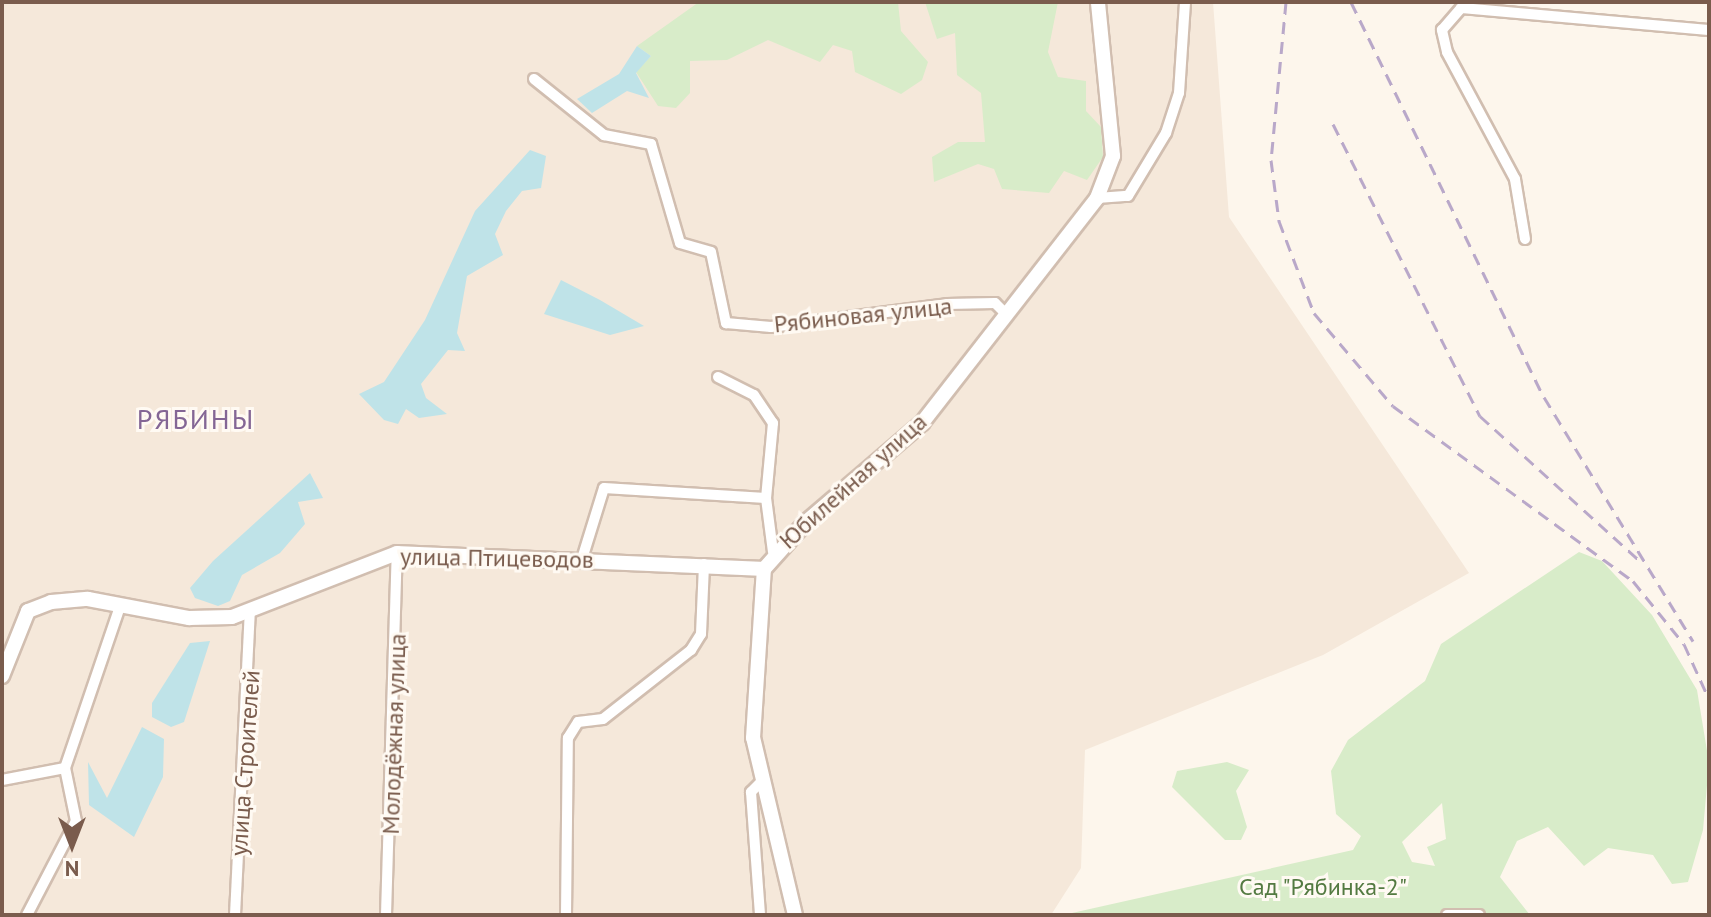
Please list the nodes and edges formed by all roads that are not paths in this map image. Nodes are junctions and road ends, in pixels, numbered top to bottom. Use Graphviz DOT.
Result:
graph roads {
  1 [pos="1098,2"];
  2 [pos="1185,2"];
  3 [pos="1709,30"];
  4 [pos="534,79"];
  5 [pos="1097,198"];
  6 [pos="1525,239"];
  7 [pos="1006,314"];
  8 [pos="718,377"];
  9 [pos="766,498"];
  10 [pos="773,552"];
  11 [pos="397,553"];
  12 [pos="582,559"];
  13 [pos="704,564"];
  14 [pos="764,569"];
  15 [pos="120,606"];
  16 [pos="250,610"];
  17 [pos="2,676"];
  18 [pos="65,768"];
  19 [pos="2,780"];
  20 [pos="760,783"];
  21 [pos="27,915"];
  22 [pos="235,915"];
  23 [pos="386,915"];
  24 [pos="566,915"];
  25 [pos="760,915"];
  26 [pos="795,915"];
  27 [pos="1447,915"];
  28 [pos="1479,915"];
  1 -- 5 [label="street, Юбилейная улица"];
  2 -- 5 [label="street"];
  3 -- 6 [label="street"];
  4 -- 7 [label="street, Рябиновая улица"];
  5 -- 7 [label="street, Юбилейная улица"];
  7 -- 10 [label="street, Юбилейная улица"];
  8 -- 9 [label="street"];
  9 -- 10 [label="street"];
  9 -- 12 [label="street"];
  10 -- 14 [label="street, Юбилейная улица"];
  11 -- 12 [label="street, улица Птицеводов"];
  11 -- 16 [label="street, улица Птицеводов"];
  11 -- 23 [label="street, Молодёжная улица"];
  12 -- 13 [label="street, улица Птицеводов"];
  13 -- 14 [label="street, улица Птицеводов"];
  13 -- 24 [label="street"];
  14 -- 20 [label="street, Юбилейная улица"];
  15 -- 16 [label="street, улица Птицеводов"];
  15 -- 17 [label="street, улица Птицеводов"];
  15 -- 18 [label="street"];
  16 -- 22 [label="street, улица Строителей"];
  18 -- 19 [label="street"];
  18 -- 21 [label="street"];
  20 -- 25 [label="street"];
  20 -- 26 [label="street, Юбилейная улица"];
  27 -- 28 [label="street"];
}
